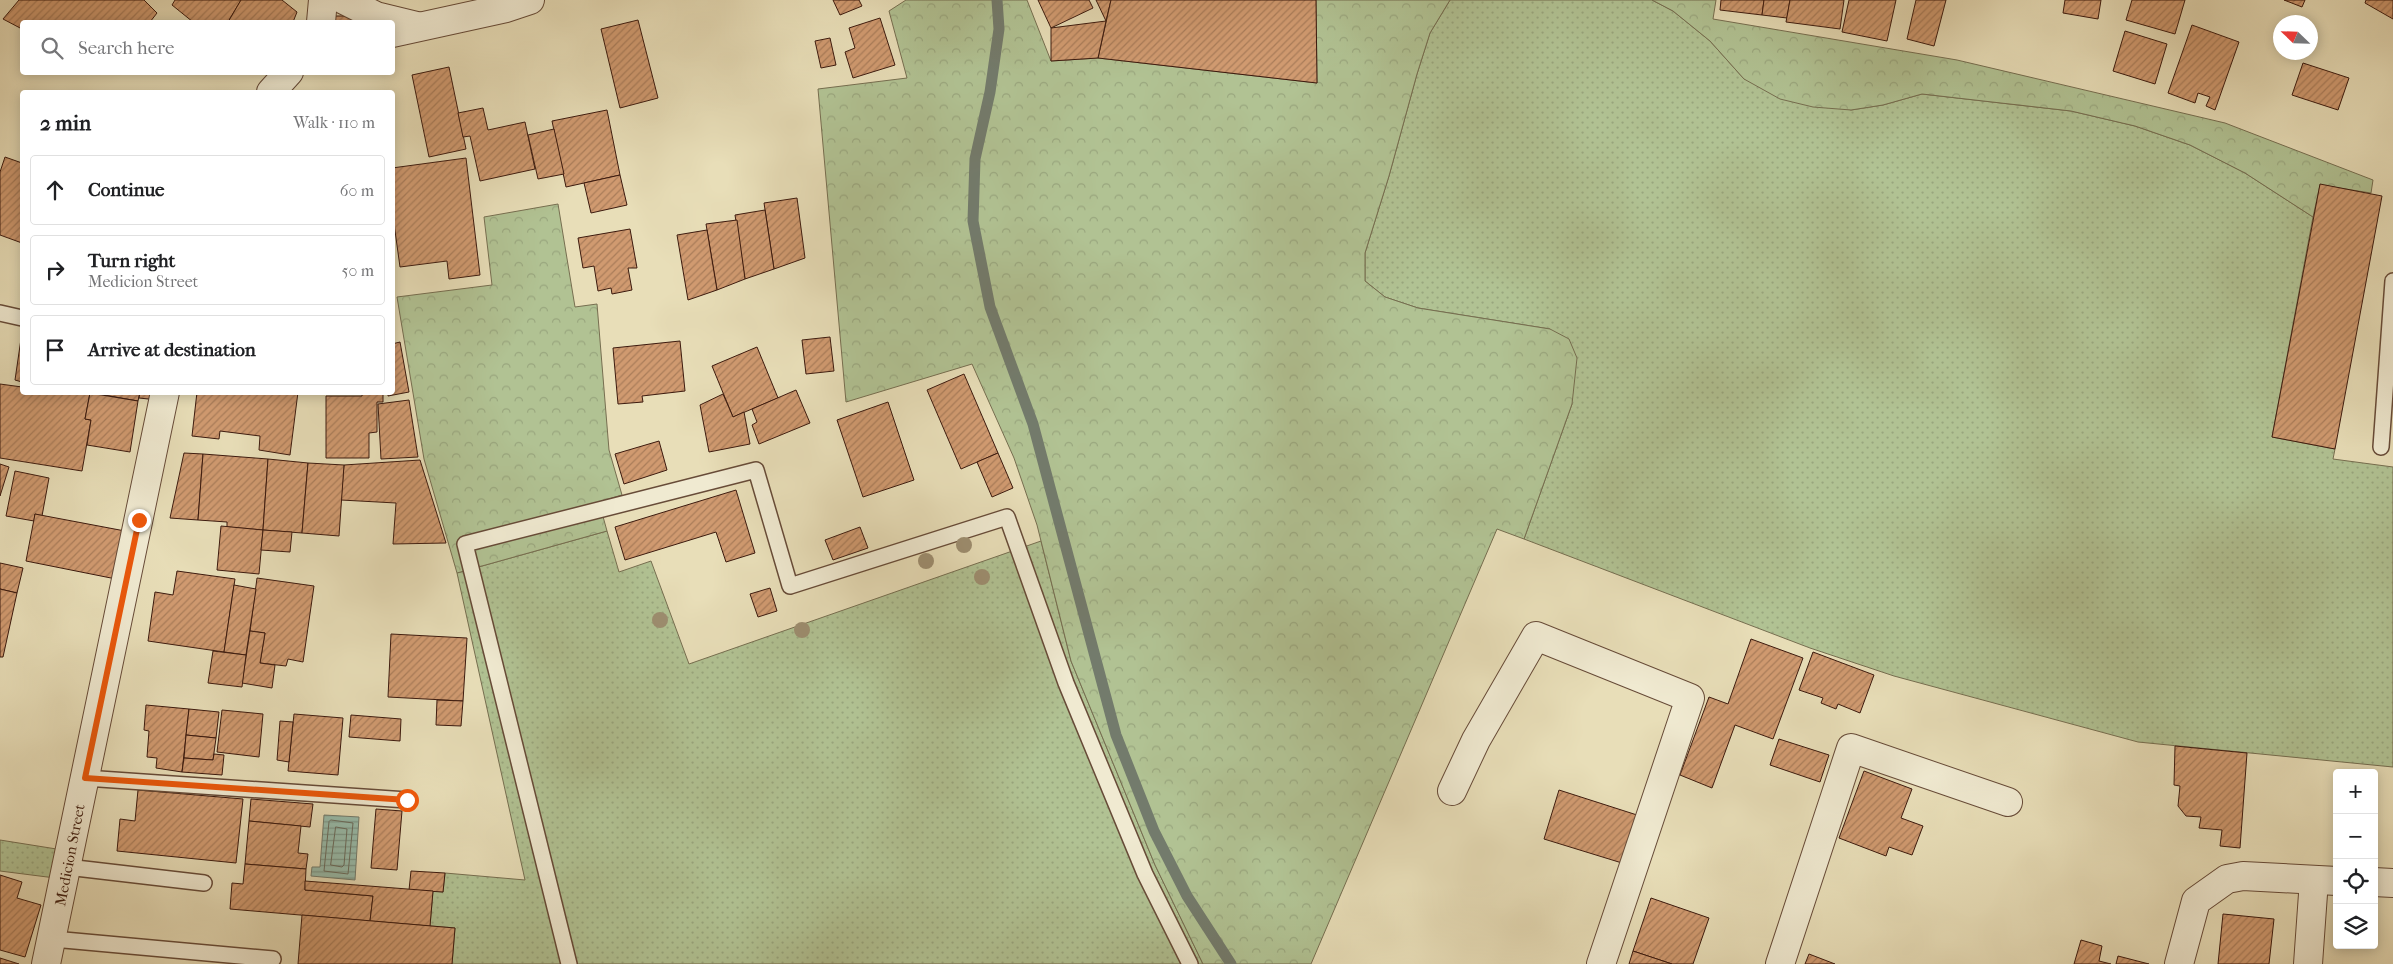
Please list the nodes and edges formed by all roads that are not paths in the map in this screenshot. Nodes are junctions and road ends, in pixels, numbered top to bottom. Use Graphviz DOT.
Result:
graph roads {
  1 [pos="323,0"];
  2 [pos="344,0"];
  3 [pos="530,0"];
  4 [pos="321,20"];
  5 [pos="393,20"];
  6 [pos="395,21"];
  7 [pos="418,26"];
  8 [pos="395,32"];
  9 [pos="286,75"];
  10 [pos="273,90"];
  11 [pos="2393,281"];
  12 [pos="0,314"];
  13 [pos="20,318"];
  14 [pos="164,395"];
  15 [pos="2380,447"];
  16 [pos="85,778"];
  17 [pos="1452,791"];
  18 [pos="407,800"];
  19 [pos="2008,802"];
  20 [pos="67,867"];
  21 [pos="2325,880"];
  22 [pos="2378,882"];
  23 [pos="204,883"];
  24 [pos="2393,883"];
  25 [pos="50,951"];
  26 [pos="273,959"];
  27 [pos="569,964"];
  28 [pos="1190,964"];
  29 [pos="1601,964"];
  30 [pos="1780,964"];
  31 [pos="2179,964"];
  32 [pos="2308,964"];
  1 -- 4 [label="street"];
  2 -- 5 [label="street"];
  3 -- 7 [label="street"];
  6 -- 7 [label="street"];
  7 -- 8 [label="street"];
  9 -- 10 [label="street"];
  11 -- 15 [label="lane"];
  12 -- 13 [label="lane"];
  14 -- 16 [label="street, Medicion Street"];
  16 -- 18 [label="lane"];
  16 -- 20 [label="street, Medicion Street"];
  17 -- 29 [label="street"];
  19 -- 30 [label="street"];
  20 -- 23 [label="lane"];
  20 -- 25 [label="street, Medicion Street"];
  21 -- 31 [label="street"];
  21 -- 32 [label="street"];
  22 -- 24 [label="street"];
  25 -- 26 [label="lane"];
  27 -- 28 [label="lane"];
}
